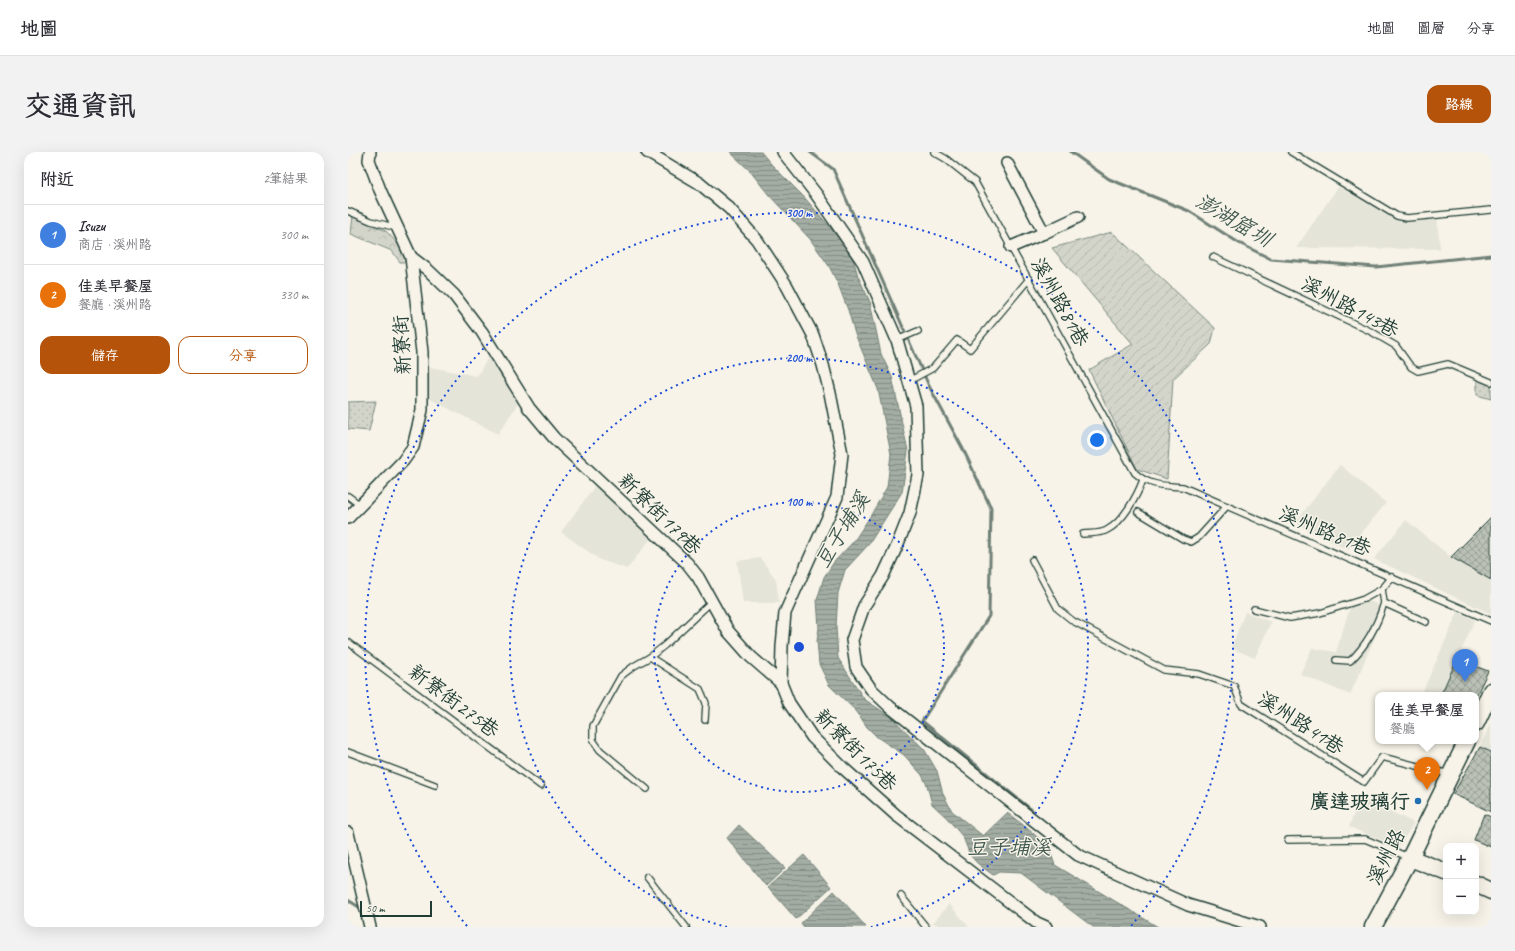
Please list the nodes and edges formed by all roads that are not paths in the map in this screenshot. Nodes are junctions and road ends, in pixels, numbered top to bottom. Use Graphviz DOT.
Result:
graph roads {
  1 [pos="370,152"];
  2 [pos="647,152"];
  3 [pos="783,152"];
  4 [pos="934,152"];
  5 [pos="1291,152"];
  6 [pos="1007,163"];
  7 [pos="1491,210"];
  8 [pos="348,211"];
  9 [pos="1078,217"];
  10 [pos="398,228"];
  11 [pos="1044,233"];
  12 [pos="1011,247"];
  13 [pos="411,257"];
  14 [pos="1212,257"];
  15 [pos="1029,279"];
  16 [pos="918,331"];
  17 [pos="900,339"];
  18 [pos="909,381"];
  19 [pos="1491,382"];
  20 [pos="1143,480"];
  21 [pos="348,496"];
  22 [pos="360,505"];
  23 [pos="1227,506"];
  24 [pos="1138,512"];
  25 [pos="348,518"];
  26 [pos="1083,534"];
  27 [pos="1032,560"];
  28 [pos="1392,577"];
  29 [pos="1382,589"];
  30 [pos="712,601"];
  31 [pos="1384,603"];
  32 [pos="1254,609"];
  33 [pos="1491,621"];
  34 [pos="1426,622"];
  35 [pos="348,642"];
  36 [pos="650,657"];
  37 [pos="1336,660"];
  38 [pos="781,683"];
  39 [pos="1491,691"];
  40 [pos="1479,717"];
  41 [pos="705,720"];
  42 [pos="1466,744"];
  43 [pos="348,752"];
  44 [pos="1451,774"];
  45 [pos="435,785"];
  46 [pos="541,786"];
  47 [pos="648,789"];
  48 [pos="348,832"];
  49 [pos="1288,840"];
  50 [pos="1410,858"];
  51 [pos="1443,871"];
  52 [pos="647,877"];
  53 [pos="1479,885"];
  54 [pos="1491,891"];
  55 [pos="901,896"];
  56 [pos="370,927"];
  57 [pos="686,927"];
  58 [pos="926,927"];
  59 [pos="1046,927"];
  60 [pos="1260,927"];
  61 [pos="1373,927"];
  1 -- 10 [label="street, 新寮街"];
  2 -- 38 [label="street, 新寮街175巷"];
  3 -- 17 [label="street"];
  4 -- 12 [label="lane, 溪州路81巷"];
  5 -- 7 [label="lane"];
  6 -- 11 [label="street"];
  8 -- 10 [label="lane"];
  9 -- 11 [label="street"];
  10 -- 13 [label="street, 新寮街"];
  11 -- 12 [label="street"];
  12 -- 15 [label="lane, 溪州路81巷"];
  13 -- 22 [label="street, 新寮街"];
  13 -- 30 [label="street, 新寮街179巷"];
  14 -- 19 [label="lane, 溪州路143巷"];
  15 -- 18 [label="lane"];
  15 -- 20 [label="lane, 溪州路81巷"];
  16 -- 17 [label="lane"];
  17 -- 18 [label="street"];
  18 -- 60 [label="street"];
  20 -- 23 [label="lane, 溪州路81巷"];
  20 -- 26 [label="lane"];
  21 -- 22 [label="lane"];
  22 -- 25 [label="street, 新寮街"];
  23 -- 24 [label="lane"];
  23 -- 28 [label="lane, 溪州路81巷"];
  27 -- 44 [label="lane, 溪州路41巷"];
  28 -- 29 [label="lane"];
  28 -- 33 [label="lane, 溪州路81巷"];
  29 -- 31 [label="lane"];
  29 -- 32 [label="lane"];
  30 -- 36 [label="lane"];
  30 -- 38 [label="street, 新寮街179巷"];
  31 -- 34 [label="lane"];
  31 -- 37 [label="lane"];
  35 -- 46 [label="lane, 新寮街275巷"];
  36 -- 41 [label="lane"];
  36 -- 47 [label="lane"];
  38 -- 59 [label="street, 新寮街175巷"];
  39 -- 40 [label="street"];
  42 -- 44 [label="street, 溪州路"];
  43 -- 45 [label="lane"];
  44 -- 50 [label="street, 溪州路"];
  48 -- 56 [label="street"];
  49 -- 50 [label="lane"];
  50 -- 51 [label="street"];
  50 -- 61 [label="street, 溪州路"];
  52 -- 57 [label="lane"];
  53 -- 54 [label="street"];
  55 -- 58 [label="lane"];
}
